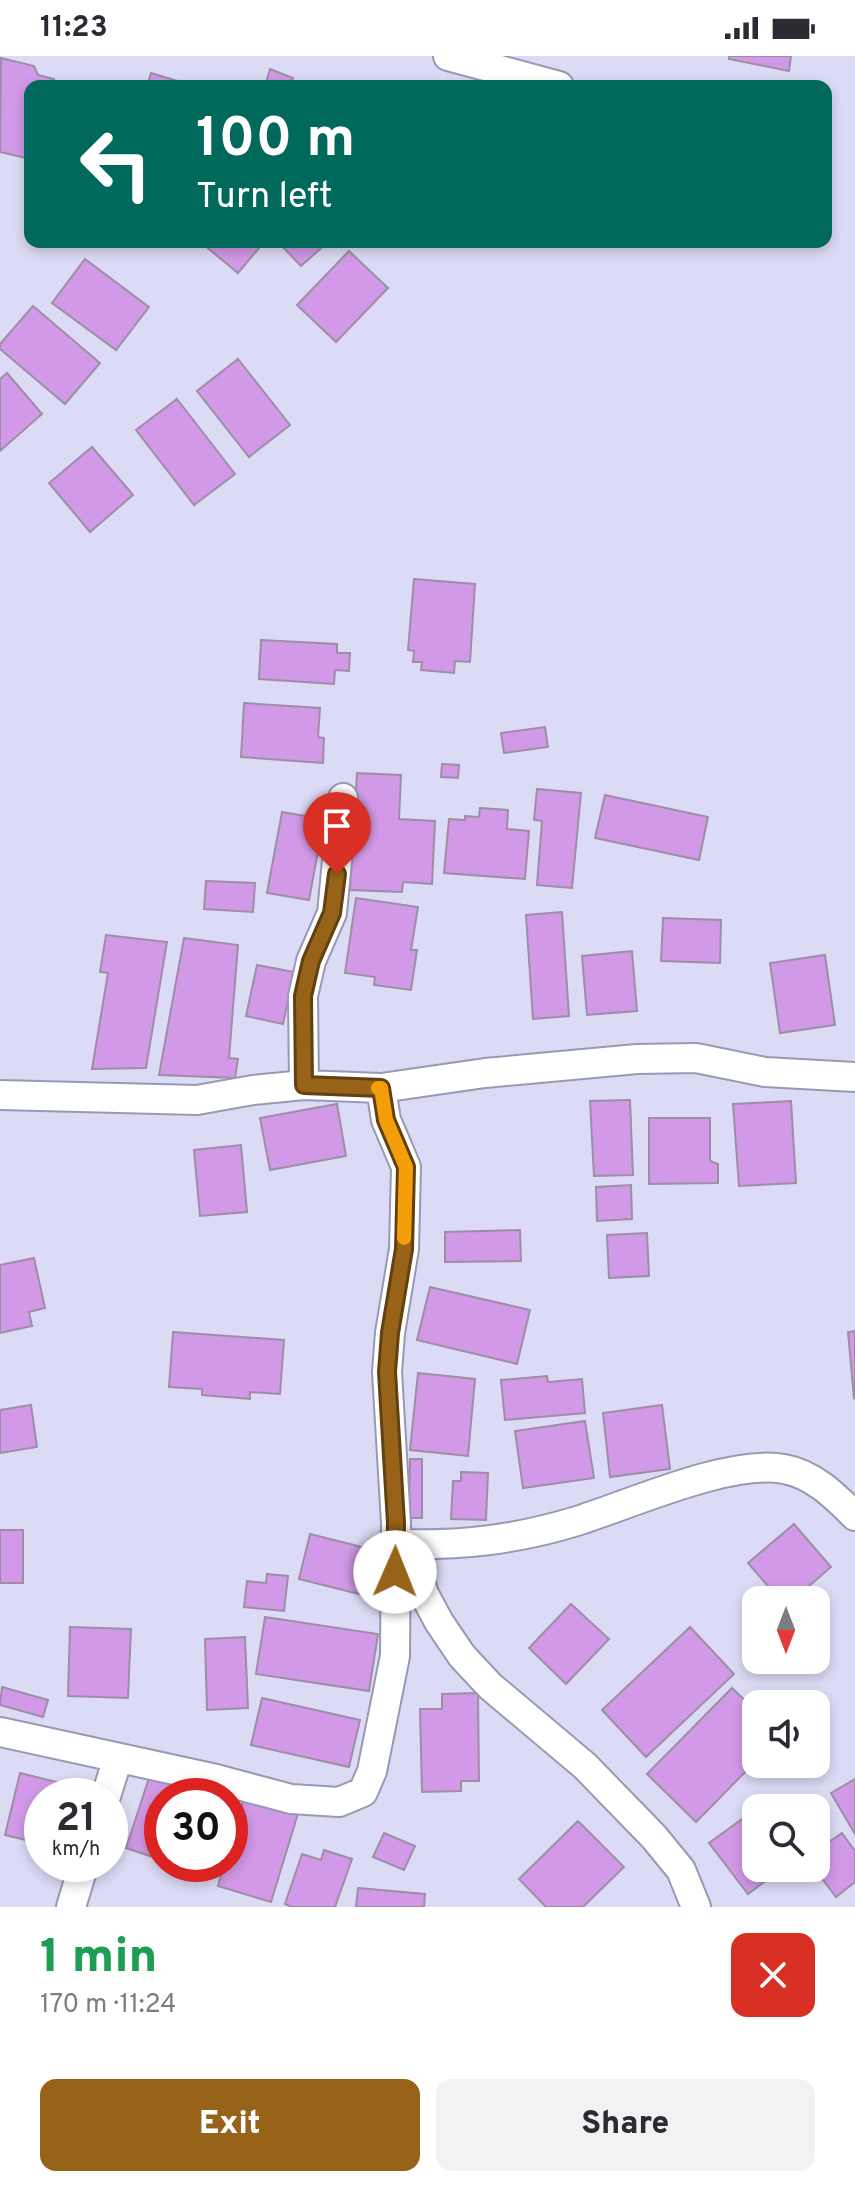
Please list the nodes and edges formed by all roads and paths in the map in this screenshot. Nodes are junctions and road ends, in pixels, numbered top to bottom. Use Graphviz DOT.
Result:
graph roads {
  1 [pos="448,56"];
  2 [pos="537,80"];
  3 [pos="343,798"];
  4 [pos="855,1077"];
  5 [pos="304,1085"];
  6 [pos="381,1088"];
  7 [pos="0,1095"];
  8 [pos="855,1516"];
  9 [pos="402,1544"];
  10 [pos="0,1732"];
  11 [pos="118,1758"];
  12 [pos="112,1778"];
  13 [pos="79,1882"];
  14 [pos="71,1907"];
  15 [pos="696,1907"];
  1 -- 2 [label="street"];
  3 -- 5 [label="street"];
  4 -- 6 [label="street"];
  5 -- 6 [label="street"];
  5 -- 7 [label="street"];
  6 -- 9 [label="street"];
  8 -- 9 [label="street"];
  9 -- 11 [label="street"];
  9 -- 15 [label="street"];
  10 -- 11 [label="street"];
  11 -- 12 [label="street"];
  13 -- 14 [label="street"];
}
